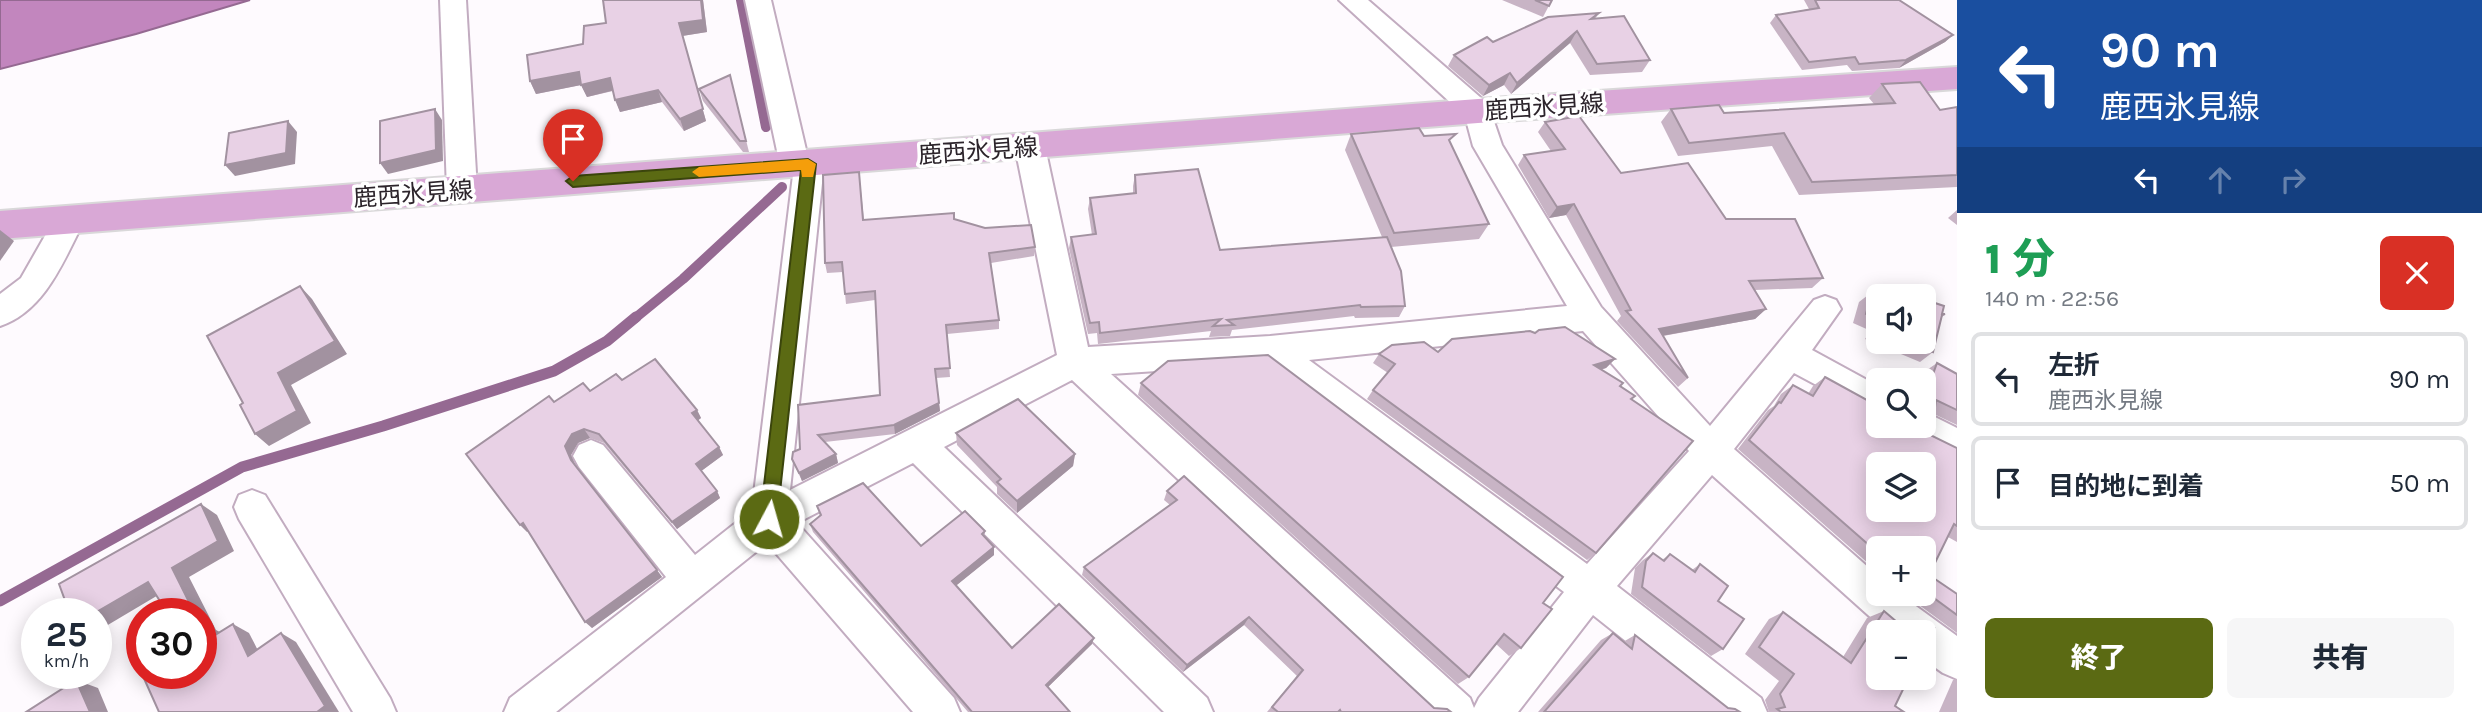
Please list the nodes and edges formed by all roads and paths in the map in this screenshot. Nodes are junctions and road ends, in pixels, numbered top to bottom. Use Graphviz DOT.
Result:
graph roads {
  1 [pos="453,0"];
  2 [pos="758,0"];
  3 [pos="1352,0"];
  4 [pos="1957,78"];
  5 [pos="1478,111"];
  6 [pos="1030,147"];
  7 [pos="802,165"];
  8 [pos="462,190"];
  9 [pos="69,220"];
  10 [pos="0,225"];
  11 [pos="1825,309"];
  12 [pos="0,313"];
  13 [pos="1590,317"];
  14 [pos="1270,350"];
  15 [pos="1790,354"];
  16 [pos="1074,362"];
  17 [pos="1866,396"];
  18 [pos="1936,434"];
  19 [pos="917,444"];
  20 [pos="1957,445"];
  21 [pos="1711,451"];
  22 [pos="591,456"];
  23 [pos="252,507"];
  24 [pos="769,519"];
  25 [pos="692,580"];
  26 [pos="1590,589"];
  27 [pos="1903,620"];
  28 [pos="1936,644"];
  29 [pos="1957,659"];
  30 [pos="376,712"];
  31 [pos="524,712"];
  32 [pos="940,712"];
  33 [pos="1193,712"];
  34 [pos="1455,712"];
  35 [pos="1493,712"];
  36 [pos="1747,712"];
  1 -- 8 [label="street"];
  2 -- 7 [label="street"];
  3 -- 5 [label="street"];
  4 -- 5 [label="main road, 鹿西氷見線"];
  5 -- 6 [label="main road, 鹿西氷見線"];
  5 -- 13 [label="street"];
  6 -- 7 [label="main road, 鹿西氷見線"];
  6 -- 16 [label="street"];
  7 -- 8 [label="main road, 鹿西氷見線"];
  7 -- 24 [label="street"];
  8 -- 9 [label="main road, 鹿西氷見線"];
  9 -- 10 [label="main road, 鹿西氷見線"];
  9 -- 12 [label="street"];
  11 -- 15 [label="street"];
  13 -- 14 [label="street"];
  13 -- 21 [label="street"];
  14 -- 16 [label="street"];
  14 -- 26 [label="street"];
  15 -- 17 [label="street"];
  15 -- 21 [label="street"];
  16 -- 19 [label="street"];
  16 -- 34 [label="street"];
  18 -- 20 [label="street"];
  19 -- 24 [label="street"];
  19 -- 33 [label="street"];
  21 -- 26 [label="street"];
  21 -- 27 [label="street"];
  22 -- 25 [label="street"];
  23 -- 30 [label="street"];
  24 -- 25 [label="street"];
  24 -- 32 [label="street"];
  25 -- 31 [label="street"];
  26 -- 35 [label="street"];
  26 -- 36 [label="street"];
  28 -- 29 [label="street"];
}
